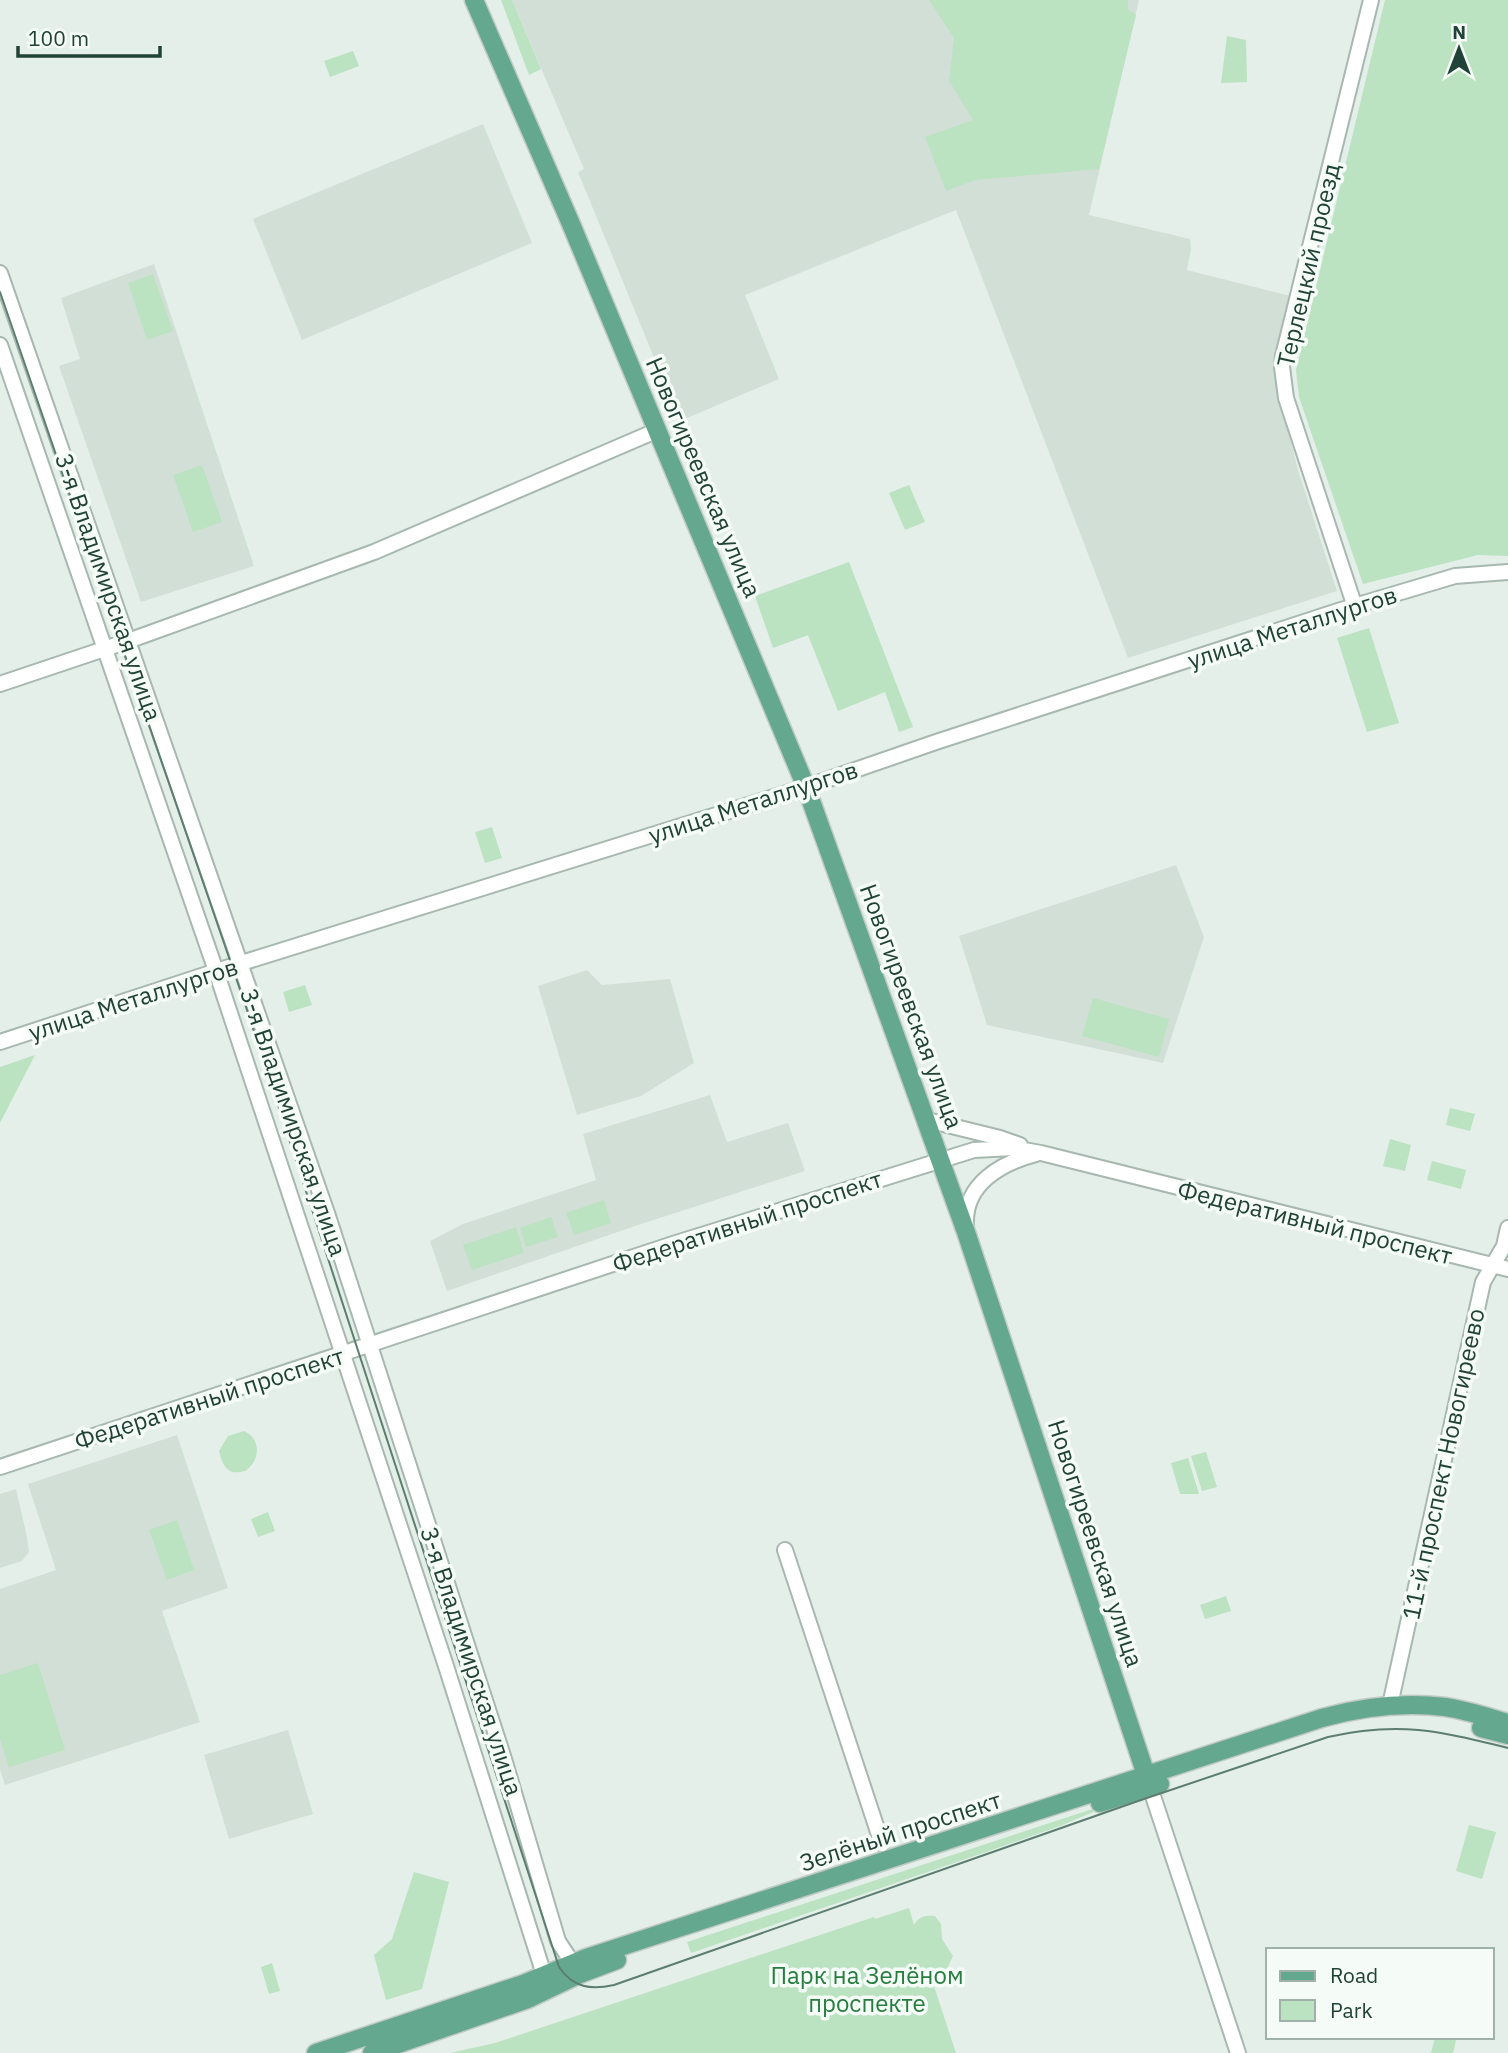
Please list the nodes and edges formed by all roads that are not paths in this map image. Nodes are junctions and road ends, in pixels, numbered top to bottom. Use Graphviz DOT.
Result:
graph roads {
  1 [pos="474,0"];
  2 [pos="1371,0"];
  3 [pos="0,273"];
  4 [pos="0,345"];
  5 [pos="658,430"];
  6 [pos="1508,572"];
  7 [pos="1355,607"];
  8 [pos="128,641"];
  9 [pos="105,649"];
  10 [pos="0,684"];
  11 [pos="806,787"];
  12 [pos="240,964"];
  13 [pos="216,971"];
  14 [pos="0,1042"];
  15 [pos="927,1120"];
  16 [pos="1041,1153"];
  17 [pos="942,1159"];
  18 [pos="1508,1228"];
  19 [pos="967,1231"];
  20 [pos="1492,1266"];
  21 [pos="1508,1269"];
  22 [pos="370,1345"];
  23 [pos="342,1355"];
  24 [pos="0,1467"];
  25 [pos="785,1550"];
  26 [pos="1390,1705"];
  27 [pos="1508,1723"];
  28 [pos="1508,1735"];
  29 [pos="1148,1781"];
  30 [pos="882,1843"];
  31 [pos="576,1968"];
  32 [pos="546,1982"];
  33 [pos="316,2053"];
  34 [pos="372,2053"];
  35 [pos="1238,2053"];
  1 -- 5 [label="main road, Новогиреевская улица"];
  2 -- 7 [label="street, Терлецкий проезд"];
  3 -- 8 [label="street, 3-я Владимирская улица"];
  4 -- 9 [label="street, 3-я Владимирская улица"];
  5 -- 8 [label="street"];
  5 -- 11 [label="main road, Новогиреевская улица"];
  6 -- 7 [label="street, улица Металлургов"];
  7 -- 11 [label="street, улица Металлургов"];
  8 -- 9 [label="street"];
  8 -- 12 [label="street, 3-я Владимирская улица"];
  9 -- 10 [label="street"];
  9 -- 13 [label="street, 3-я Владимирская улица"];
  11 -- 12 [label="street, улица Металлургов"];
  11 -- 15 [label="main road, Новогиреевская улица"];
  12 -- 13 [label="street, улица Металлургов"];
  12 -- 22 [label="street, 3-я Владимирская улица"];
  13 -- 14 [label="street, улица Металлургов"];
  13 -- 23 [label="street, 3-я Владимирская улица"];
  15 -- 16 [label="street"];
  15 -- 17 [label="main road, Новогиреевская улица"];
  16 -- 17 [label="street, Федеративный проспект"];
  16 -- 19 [label="street"];
  16 -- 20 [label="street, Федеративный проспект"];
  17 -- 19 [label="main road, Новогиреевская улица"];
  17 -- 22 [label="street, Федеративный проспект"];
  18 -- 20 [label="street, 11-й проспект Новогиреево"];
  19 -- 29 [label="main road, Новогиреевская улица"];
  20 -- 21 [label="street, Федеративный проспект"];
  20 -- 26 [label="street, 11-й проспект Новогиреево"];
  22 -- 23 [label="street, Федеративный проспект"];
  22 -- 31 [label="street, 3-я Владимирская улица"];
  23 -- 24 [label="street, Федеративный проспект"];
  23 -- 32 [label="street, 3-я Владимирская улица"];
  25 -- 30 [label="street"];
  26 -- 27 [label="main road, Зелёный проспект"];
  26 -- 29 [label="main road, Зелёный проспект"];
  28 -- 29 [label="main road, Зелёный проспект"];
  29 -- 31 [label="main road, Зелёный проспект"];
  29 -- 35 [label="street, Новогиреевская улица"];
  31 -- 32 [label="main road, Зелёный проспект"];
  32 -- 33 [label="main road, Зелёный проспект"];
  32 -- 34 [label="main road, Зелёный проспект"];
}
